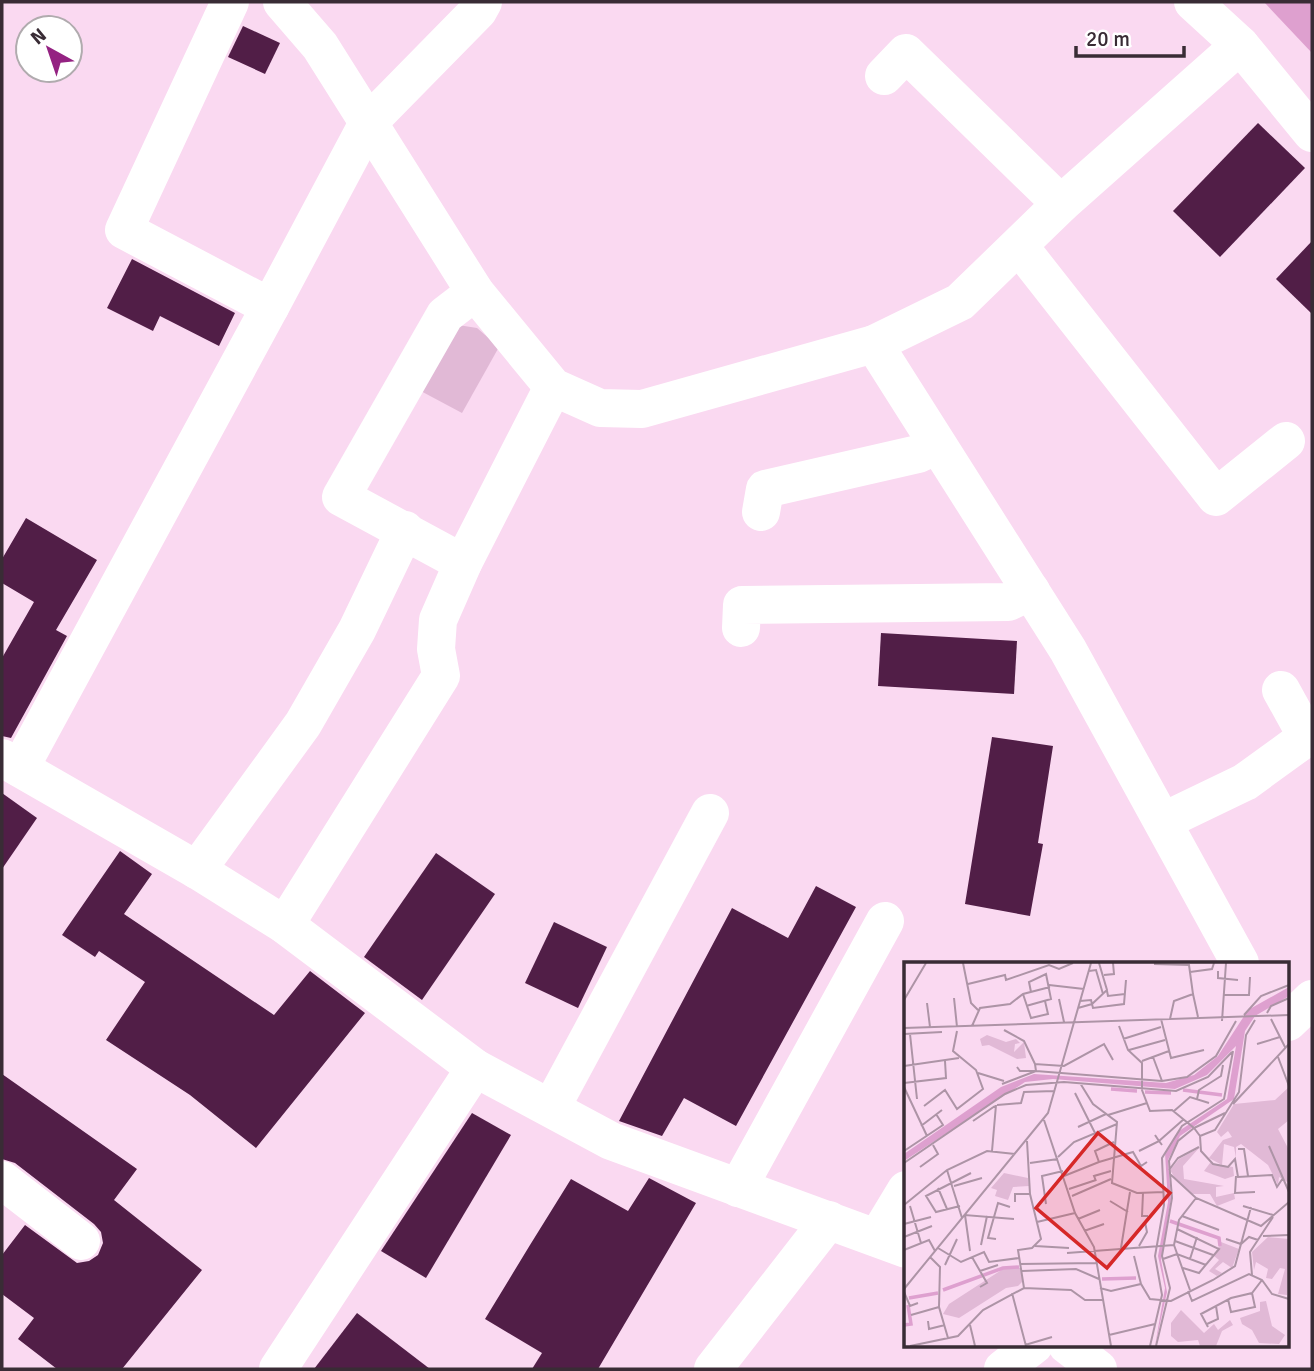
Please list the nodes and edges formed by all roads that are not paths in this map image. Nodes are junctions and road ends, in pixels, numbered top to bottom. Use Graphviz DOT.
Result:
graph roads {
  1 [pos="230,2"];
  2 [pos="282,2"];
  3 [pos="483,2"];
  4 [pos="1193,2"];
  5 [pos="1240,45"];
  6 [pos="884,76"];
  7 [pos="368,123"];
  8 [pos="1312,133"];
  9 [pos="1061,204"];
  10 [pos="1019,246"];
  11 [pos="475,292"];
  12 [pos="270,307"];
  13 [pos="874,344"];
  14 [pos="553,387"];
  15 [pos="1286,441"];
  16 [pos="935,446"];
  17 [pos="761,512"];
  18 [pos="405,530"];
  19 [pos="463,563"];
  20 [pos="1031,590"];
  21 [pos="741,628"];
  22 [pos="1281,690"];
  23 [pos="11,763"];
  24 [pos="710,813"];
  25 [pos="1164,821"];
  26 [pos="197,870"];
  27 [pos="885,921"];
  28 [pos="285,925"];
  29 [pos="1239,962"];
  30 [pos="1312,999"];
  31 [pos="1290,1020"];
  32 [pos="475,1068"];
  33 [pos="551,1108"];
  34 [pos="2,1180"];
  35 [pos="738,1188"];
  36 [pos="904,1198"];
  37 [pos="829,1220"];
  38 [pos="81,1241"];
  39 [pos="892,1243"];
  40 [pos="1033,1346"];
  41 [pos="1068,1346"];
  42 [pos="278,1369"];
  43 [pos="713,1369"];
  44 [pos="1003,1369"];
  45 [pos="1098,1369"];
  1 -- 12 [label="street"];
  2 -- 7 [label="street"];
  3 -- 7 [label="street"];
  4 -- 5 [label="street"];
  5 -- 8 [label="street"];
  5 -- 9 [label="street"];
  6 -- 9 [label="street"];
  7 -- 11 [label="street"];
  7 -- 12 [label="street"];
  9 -- 10 [label="street"];
  10 -- 13 [label="street"];
  10 -- 15 [label="street"];
  11 -- 14 [label="street"];
  11 -- 18 [label="street"];
  12 -- 23 [label="street"];
  13 -- 14 [label="street"];
  13 -- 16 [label="street"];
  14 -- 19 [label="street"];
  16 -- 17 [label="street"];
  16 -- 20 [label="street"];
  18 -- 19 [label="street"];
  18 -- 26 [label="street"];
  19 -- 28 [label="street"];
  20 -- 21 [label="street"];
  20 -- 25 [label="street"];
  22 -- 25 [label="street"];
  23 -- 26 [label="street"];
  24 -- 33 [label="street"];
  25 -- 29 [label="street"];
  26 -- 28 [label="street"];
  27 -- 35 [label="street"];
  28 -- 32 [label="street"];
  30 -- 31 [label="street"];
  32 -- 33 [label="street"];
  32 -- 42 [label="street"];
  33 -- 35 [label="street"];
  34 -- 38 [label="street"];
  35 -- 37 [label="street"];
  36 -- 39 [label="street"];
  37 -- 39 [label="street"];
  37 -- 43 [label="street"];
  40 -- 44 [label="street"];
  41 -- 45 [label="street"];
}
